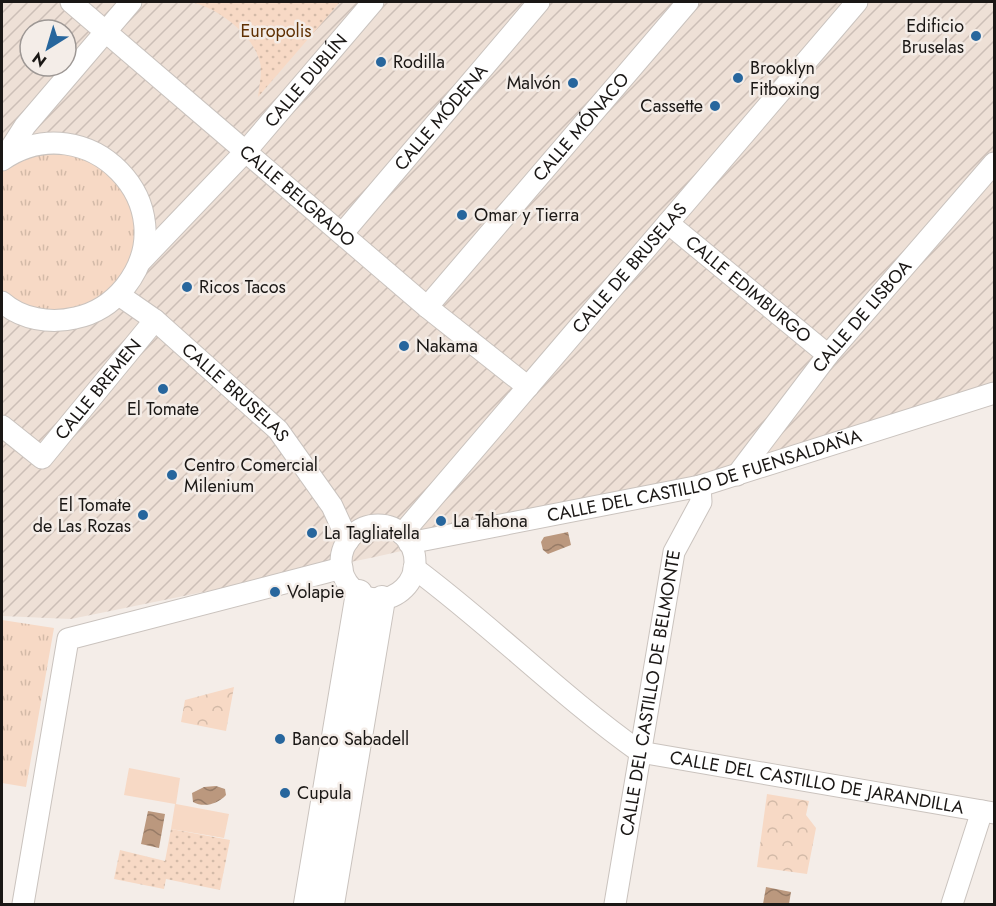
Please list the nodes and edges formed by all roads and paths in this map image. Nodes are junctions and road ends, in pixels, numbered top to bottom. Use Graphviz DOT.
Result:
graph roads {
  1 [pos="71,2"];
  2 [pos="131,2"];
  3 [pos="373,2"];
  4 [pos="539,2"];
  5 [pos="688,2"];
  6 [pos="857,2"];
  7 [pos="106,31"];
  8 [pos="245,152"];
  9 [pos="3,159"];
  10 [pos="994,163"];
  11 [pos="668,223"];
  12 [pos="342,234"];
  13 [pos="140,262"];
  14 [pos="119,295"];
  15 [pos="3,307"];
  16 [pos="427,307"];
  17 [pos="154,321"];
  18 [pos="828,355"];
  19 [pos="528,387"];
  20 [pos="994,393"];
  21 [pos="2,426"];
  22 [pos="736,475"];
  23 [pos="700,486"];
  24 [pos="406,538"];
  25 [pos="348,541"];
  26 [pos="342,568"];
  27 [pos="414,568"];
  28 [pos="370,596"];
  29 [pos="640,752"];
  30 [pos="988,812"];
  31 [pos="23,904"];
  32 [pos="307,904"];
  33 [pos="331,904"];
  34 [pos="615,904"];
  35 [pos="952,904"];
  1 -- 7 [label="street, CALLE BELGRADO"];
  2 -- 7 [label="street"];
  3 -- 8 [label="street, CALLE DUBLÍN"];
  4 -- 12 [label="street, CALLE MÓDENA"];
  5 -- 16 [label="street, CALLE MÓNACO"];
  6 -- 11 [label="street, CALLE DE BRUSELAS"];
  7 -- 8 [label="street, CALLE BELGRADO"];
  7 -- 9 [label="street"];
  8 -- 12 [label="street, CALLE BELGRADO"];
  8 -- 13 [label="street, CALLE DUBLÍN"];
  9 -- 13 [label="street"];
  10 -- 18 [label="street, CALLE DE LISBOA"];
  11 -- 18 [label="street, CALLE EDIMBURGO"];
  11 -- 19 [label="street, CALLE DE BRUSELAS"];
  12 -- 16 [label="street, CALLE BELGRADO"];
  13 -- 14 [label="street"];
  14 -- 15 [label="street"];
  14 -- 17 [label="street, CALLE BRUSELAS"];
  16 -- 19 [label="street, CALLE BELGRADO"];
  17 -- 21 [label="street, CALLE BREMEN"];
  17 -- 25 [label="street, CALLE BRUSELAS"];
  18 -- 22 [label="street, CALLE DE LISBOA"];
  19 -- 24 [label="street, CALLE DE BRUSELAS"];
  20 -- 22 [label="street, CALLE DEL CASTILLO DE FUENSALDAÑA"];
  22 -- 23 [label="street, CALLE DEL CASTILLO DE FUENSALDAÑA"];
  23 -- 24 [label="street, CALLE DEL CASTILLO DE FUENSALDAÑA"];
  23 -- 29 [label="street, CALLE DEL CASTILLO DE BELMONTE"];
  24 -- 25 [label="street"];
  24 -- 27 [label="street"];
  25 -- 26 [label="street"];
  26 -- 28 [label="street"];
  26 -- 31 [label="street"];
  27 -- 28 [label="street"];
  27 -- 29 [label="street"];
  28 -- 32 [label="street"];
  28 -- 33 [label="street"];
  29 -- 30 [label="street, CALLE DEL CASTILLO DE JARANDILLA"];
  29 -- 34 [label="street, CALLE DEL CASTILLO DE BELMONTE"];
  30 -- 35 [label="street"];
}
